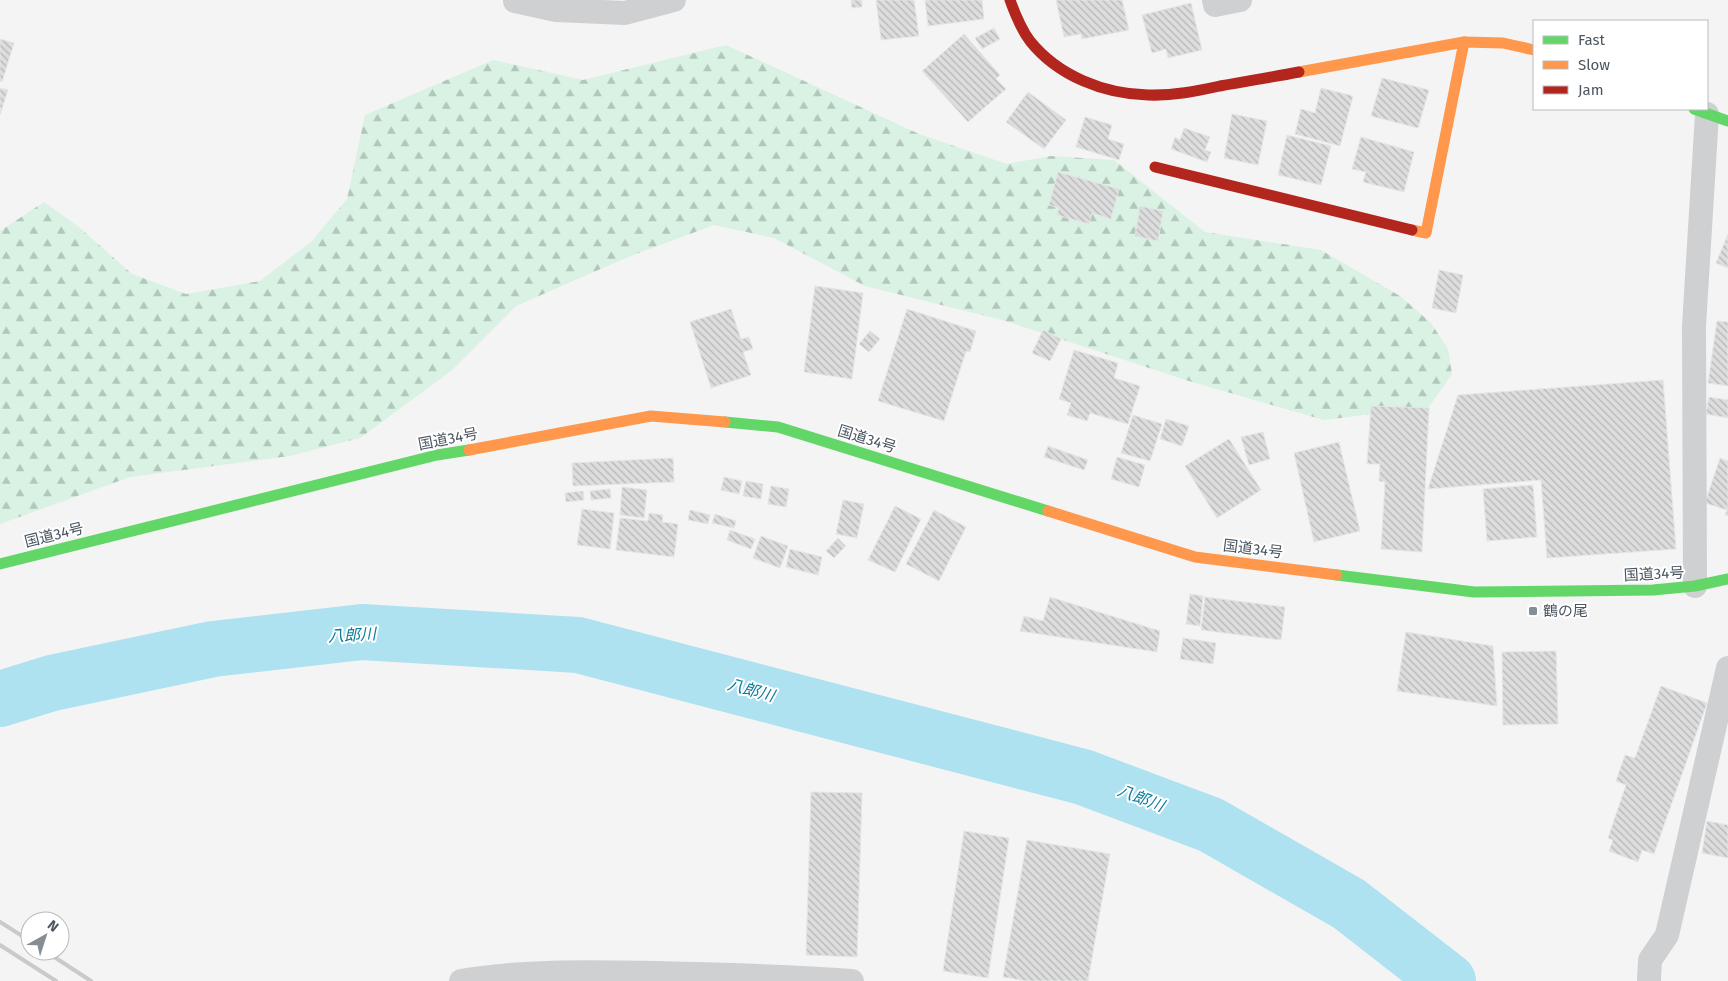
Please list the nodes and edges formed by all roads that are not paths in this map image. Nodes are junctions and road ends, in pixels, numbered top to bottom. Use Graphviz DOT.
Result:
graph roads {
  1 [pos="516,0"];
  2 [pos="674,0"];
  3 [pos="1010,0"];
  4 [pos="1214,0"];
  5 [pos="1240,0"];
  6 [pos="1464,42"];
  7 [pos="1533,50"];
  8 [pos="1710,115"];
  9 [pos="1155,167"];
  10 [pos="0,564"];
  11 [pos="1728,579"];
  12 [pos="1694,586"];
  13 [pos="1728,668"];
  14 [pos="461,981"];
  15 [pos="852,981"];
  16 [pos="1649,981"];
  1 -- 2 [label="street"];
  3 -- 6 [label="main road"];
  4 -- 5 [label="street"];
  6 -- 7 [label="main road"];
  6 -- 9 [label="main road"];
  8 -- 12 [label="street"];
  10 -- 12 [label="main road, 国道34号"];
  11 -- 12 [label="main road, 国道34号"];
  13 -- 16 [label="street"];
  14 -- 15 [label="street"];
}
